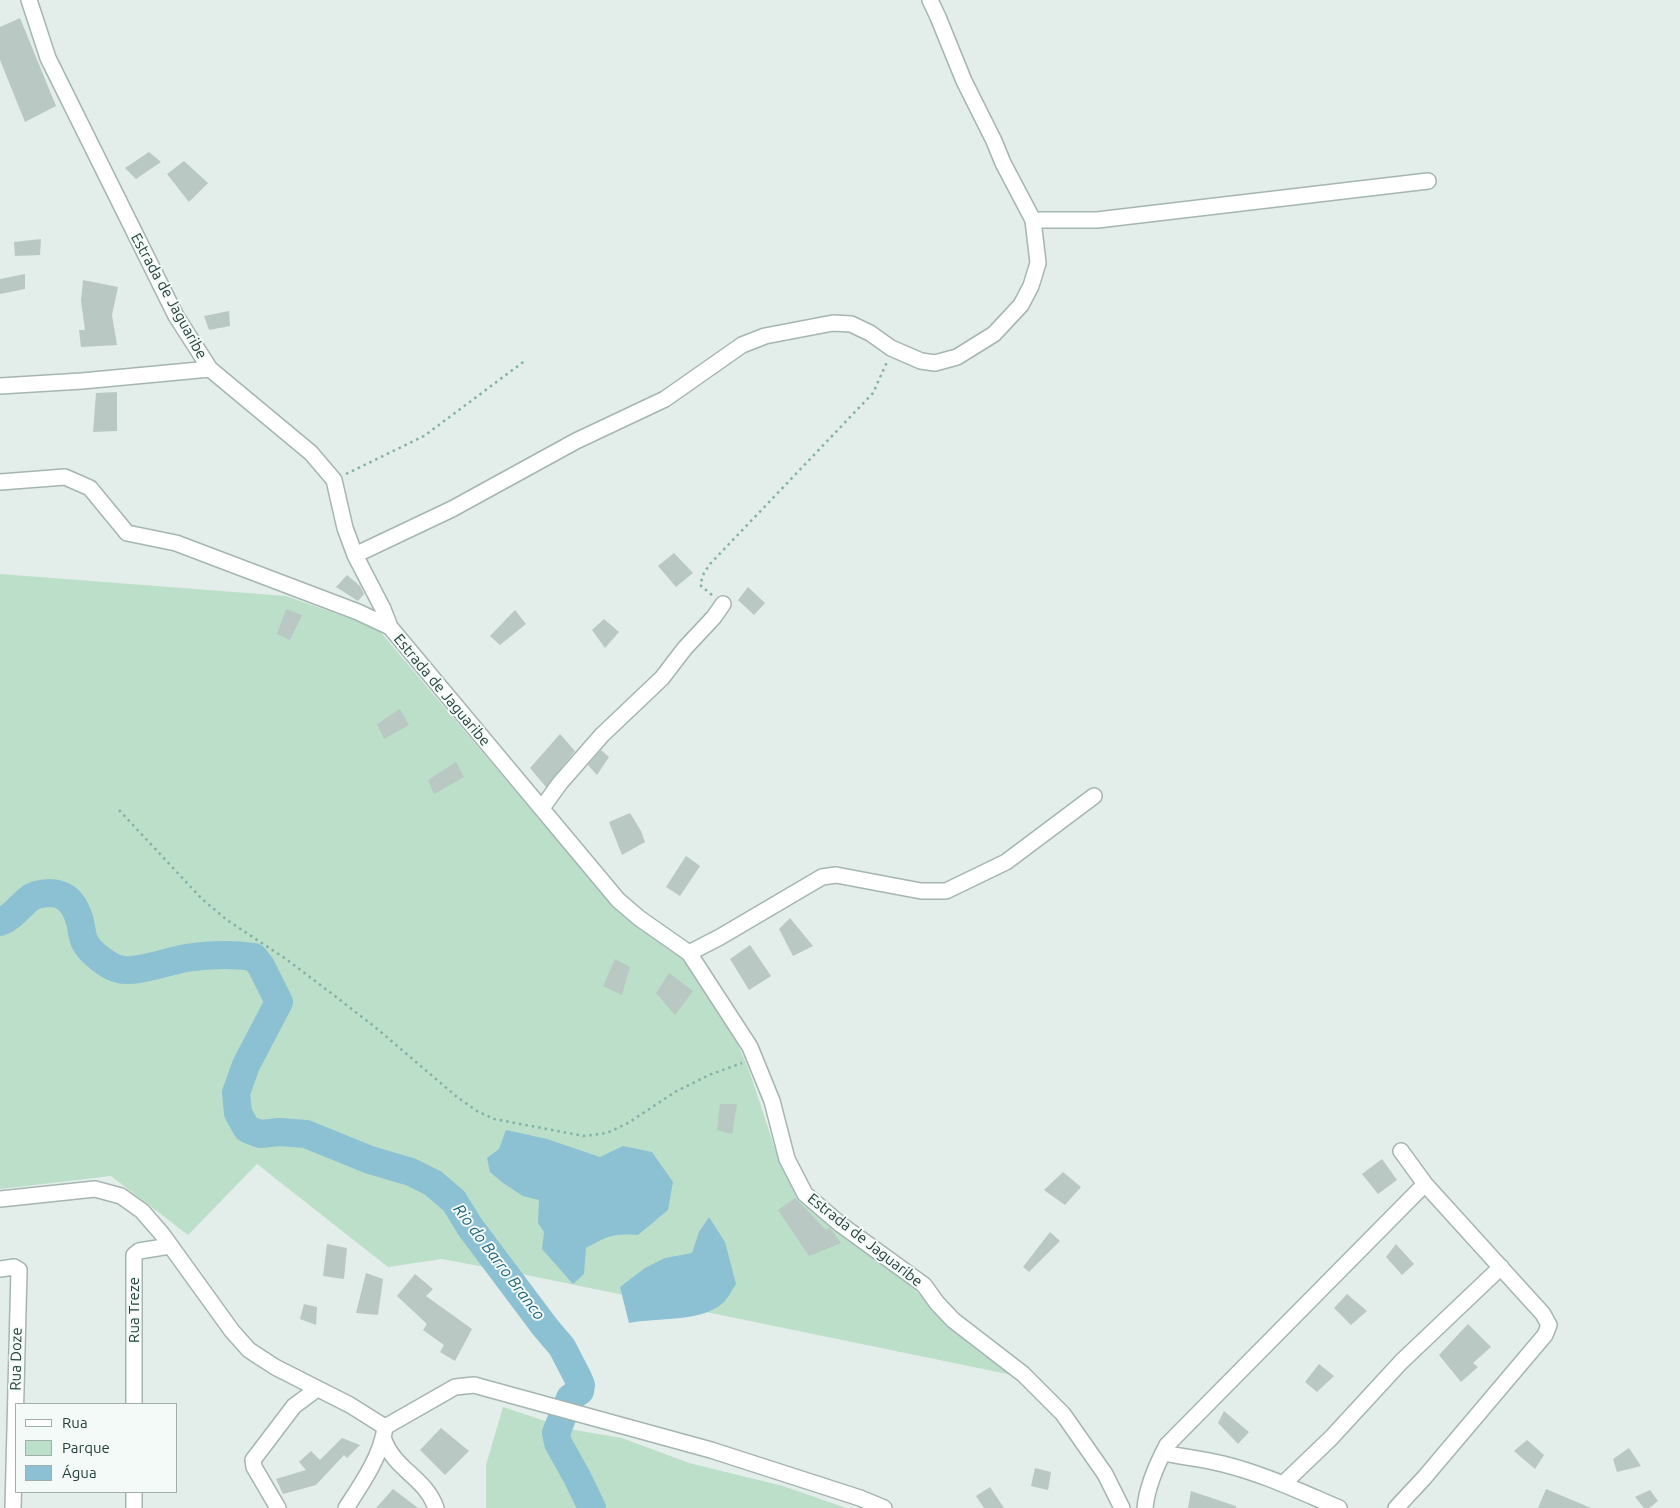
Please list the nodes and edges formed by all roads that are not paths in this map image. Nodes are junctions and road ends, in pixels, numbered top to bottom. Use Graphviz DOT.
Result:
graph roads {
  1 [pos="29,0"];
  2 [pos="930,0"];
  3 [pos="1428,181"];
  4 [pos="1033,220"];
  5 [pos="210,369"];
  6 [pos="0,386"];
  7 [pos="0,482"];
  8 [pos="354,555"];
  9 [pos="723,604"];
  10 [pos="390,627"];
  11 [pos="1094,796"];
  12 [pos="542,808"];
  13 [pos="689,953"];
  14 [pos="1401,1151"];
  15 [pos="1425,1184"];
  16 [pos="0,1198"];
  17 [pos="170,1246"];
  18 [pos="1501,1267"];
  19 [pos="0,1269"];
  20 [pos="317,1389"];
  21 [pos="16,1403"];
  22 [pos="134,1403"];
  23 [pos="15,1429"];
  24 [pos="385,1434"];
  25 [pos="1163,1453"];
  26 [pos="1283,1484"];
  27 [pos="134,1493"];
  28 [pos="13,1508"];
  29 [pos="134,1508"];
  30 [pos="278,1508"];
  31 [pos="346,1508"];
  32 [pos="436,1508"];
  33 [pos="884,1508"];
  34 [pos="1122,1508"];
  35 [pos="1145,1508"];
  36 [pos="1339,1508"];
  37 [pos="1396,1508"];
  1 -- 5 [label="street, Estrada de Jaguaribe"];
  2 -- 4 [label="street"];
  3 -- 4 [label="street"];
  4 -- 8 [label="street"];
  5 -- 6 [label="street"];
  5 -- 8 [label="street, Estrada de Jaguaribe"];
  7 -- 10 [label="street, Estrada de Jaguaribe"];
  8 -- 10 [label="street, Estrada de Jaguaribe"];
  9 -- 12 [label="street"];
  10 -- 12 [label="street, Estrada de Jaguaribe"];
  11 -- 13 [label="street"];
  12 -- 13 [label="street, Estrada de Jaguaribe"];
  13 -- 34 [label="street, Estrada de Jaguaribe"];
  14 -- 15 [label="street"];
  15 -- 18 [label="street"];
  15 -- 25 [label="street"];
  16 -- 17 [label="street"];
  17 -- 20 [label="street"];
  17 -- 22 [label="street, Rua Treze"];
  18 -- 26 [label="street"];
  18 -- 37 [label="street"];
  19 -- 21 [label="street, Rua Doze"];
  20 -- 24 [label="street"];
  20 -- 30 [label="street"];
  23 -- 28 [label="street, Rua Doze"];
  24 -- 31 [label="street"];
  24 -- 32 [label="street"];
  24 -- 33 [label="street"];
  25 -- 26 [label="street"];
  25 -- 35 [label="street"];
  26 -- 36 [label="street"];
  27 -- 29 [label="street"];
}
